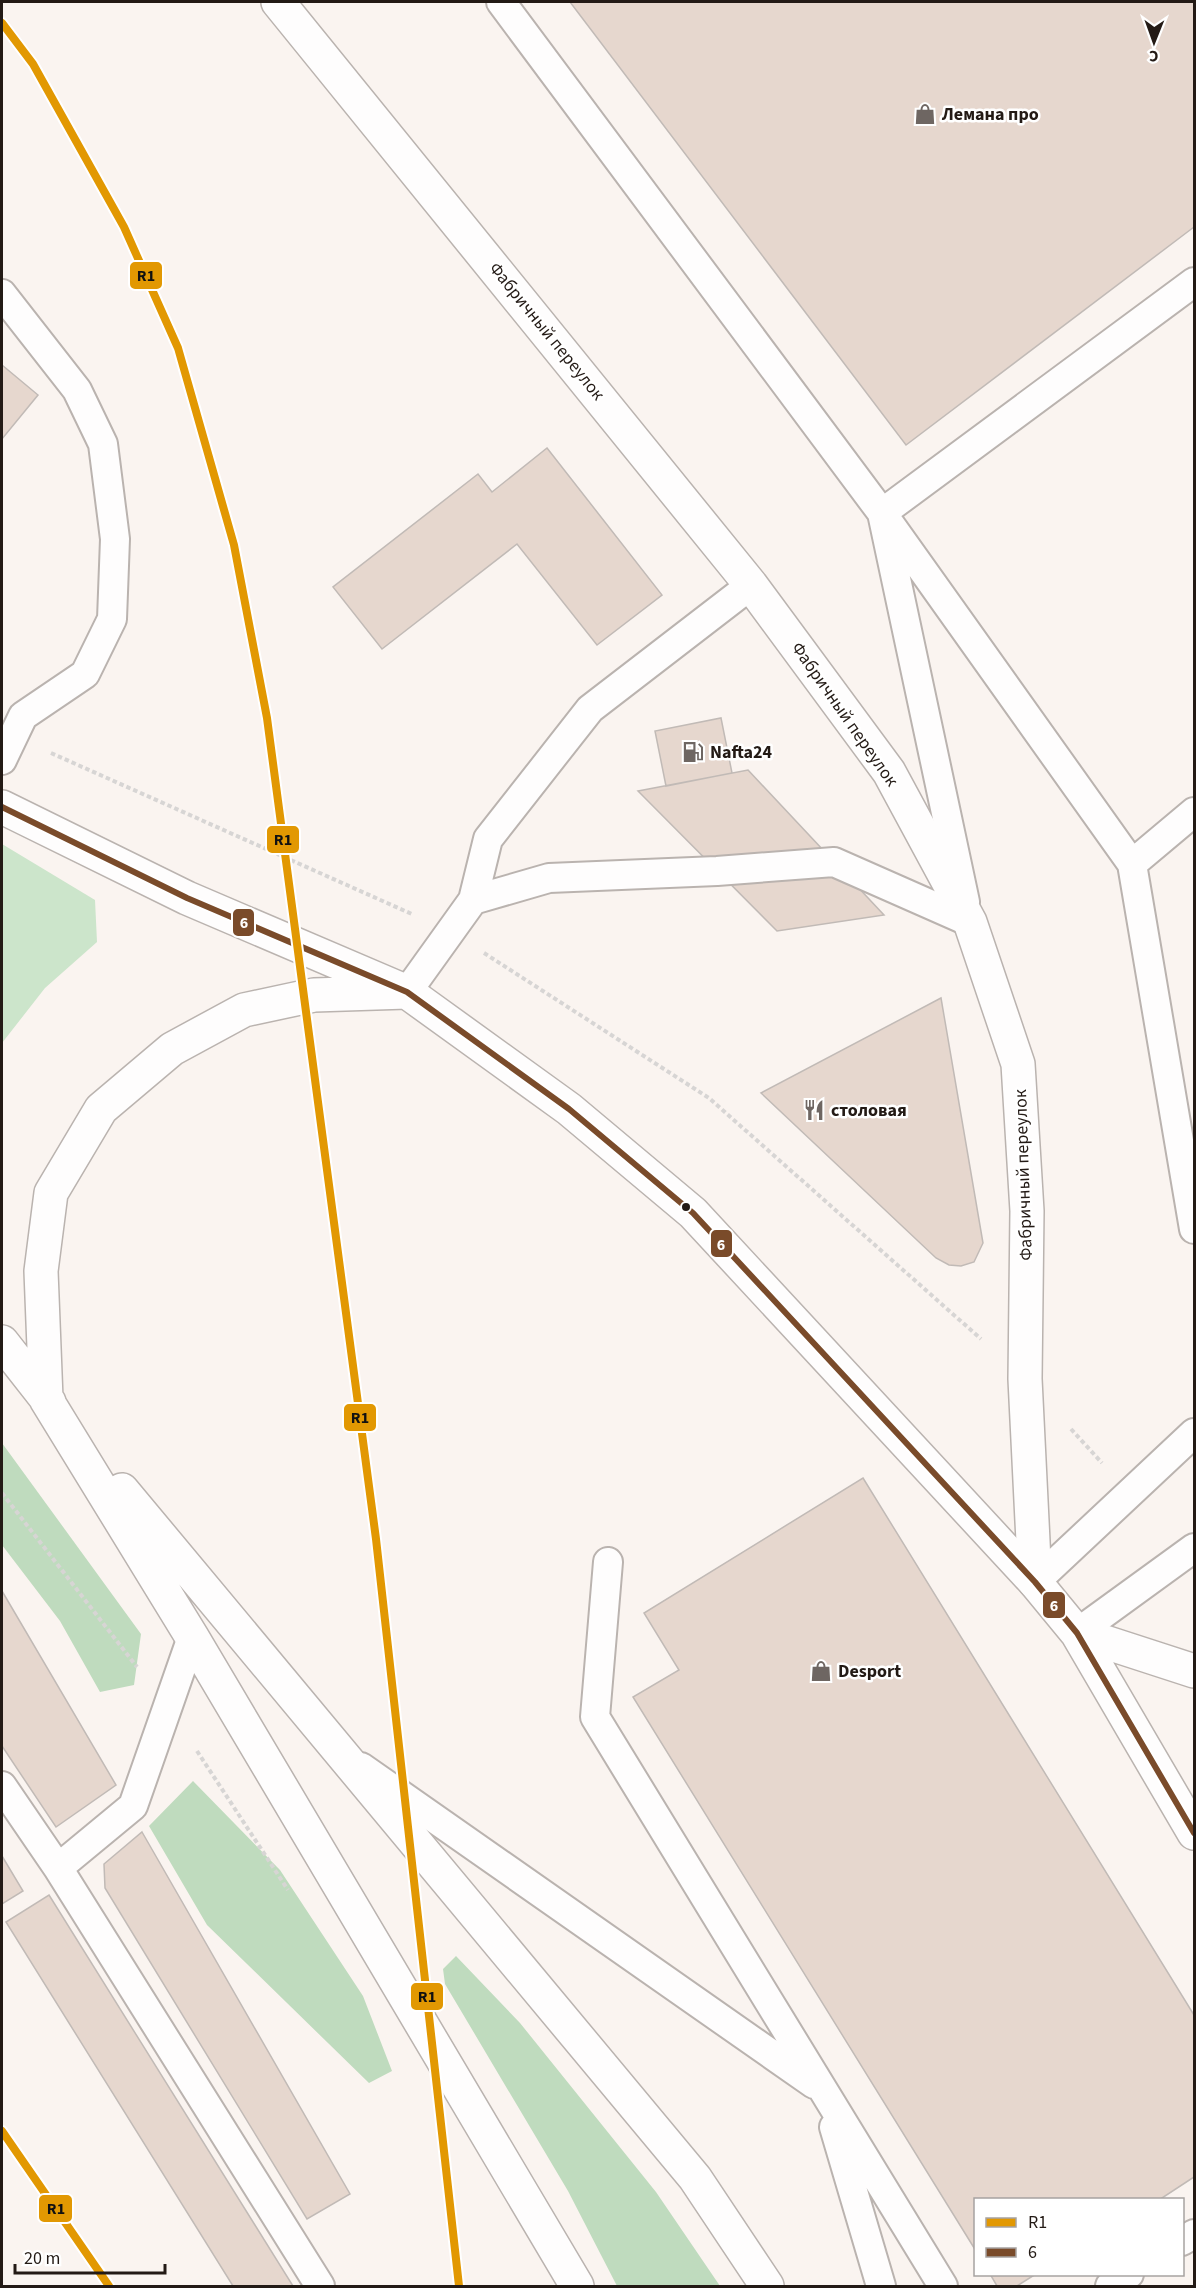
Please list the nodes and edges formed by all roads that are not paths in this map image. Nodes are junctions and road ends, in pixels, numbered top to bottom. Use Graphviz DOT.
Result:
graph roads {
  1 [pos="278,2"];
  2 [pos="501,2"];
  3 [pos="1194,282"];
  4 [pos="2,294"];
  5 [pos="882,513"];
  6 [pos="752,585"];
  7 [pos="7,748"];
  8 [pos="2,807"];
  9 [pos="1194,812"];
  10 [pos="1132,864"];
  11 [pos="473,900"];
  12 [pos="970,922"];
  13 [pos="407,992"];
  14 [pos="1194,1229"];
  15 [pos="2,1342"];
  16 [pos="46,1399"];
  17 [pos="1194,1433"];
  18 [pos="1194,1548"];
  19 [pos="608,1562"];
  20 [pos="1035,1582"];
  21 [pos="1077,1632"];
  22 [pos="192,1637"];
  23 [pos="1194,1671"];
  24 [pos="341,1753"];
  25 [pos="2,1786"];
  26 [pos="1194,1833"];
  27 [pos="58,1868"];
  28 [pos="824,2091"];
  29 [pos="1126,2276"];
  30 [pos="320,2286"];
  31 [pos="577,2286"];
  32 [pos="767,2286"];
  33 [pos="881,2286"];
  34 [pos="943,2286"];
  35 [pos="1110,2286"];
  1 -- 6 [label="main road, Фабричный переулок"];
  2 -- 5 [label="lane"];
  3 -- 5 [label="lane"];
  4 -- 7 [label="lane"];
  5 -- 10 [label="lane"];
  5 -- 12 [label="lane"];
  6 -- 11 [label="lane"];
  6 -- 12 [label="main road, Фабричный переулок"];
  8 -- 13 [label="main road"];
  9 -- 10 [label="lane"];
  10 -- 14 [label="lane"];
  11 -- 12 [label="lane"];
  11 -- 13 [label="lane"];
  12 -- 20 [label="main road, Фабричный переулок"];
  13 -- 16 [label="main road"];
  13 -- 20 [label="main road"];
  15 -- 16 [label="main road"];
  16 -- 22 [label="main road"];
  16 -- 24 [label="main road"];
  17 -- 20 [label="lane"];
  18 -- 21 [label="lane"];
  19 -- 28 [label="lane"];
  20 -- 21 [label="main road"];
  21 -- 23 [label="main road"];
  21 -- 26 [label="main road"];
  22 -- 27 [label="lane"];
  22 -- 31 [label="main road"];
  24 -- 28 [label="lane"];
  24 -- 32 [label="main road"];
  25 -- 27 [label="lane"];
  27 -- 30 [label="lane"];
  28 -- 33 [label="lane"];
  28 -- 34 [label="lane"];
  29 -- 35 [label="lane"];
}
